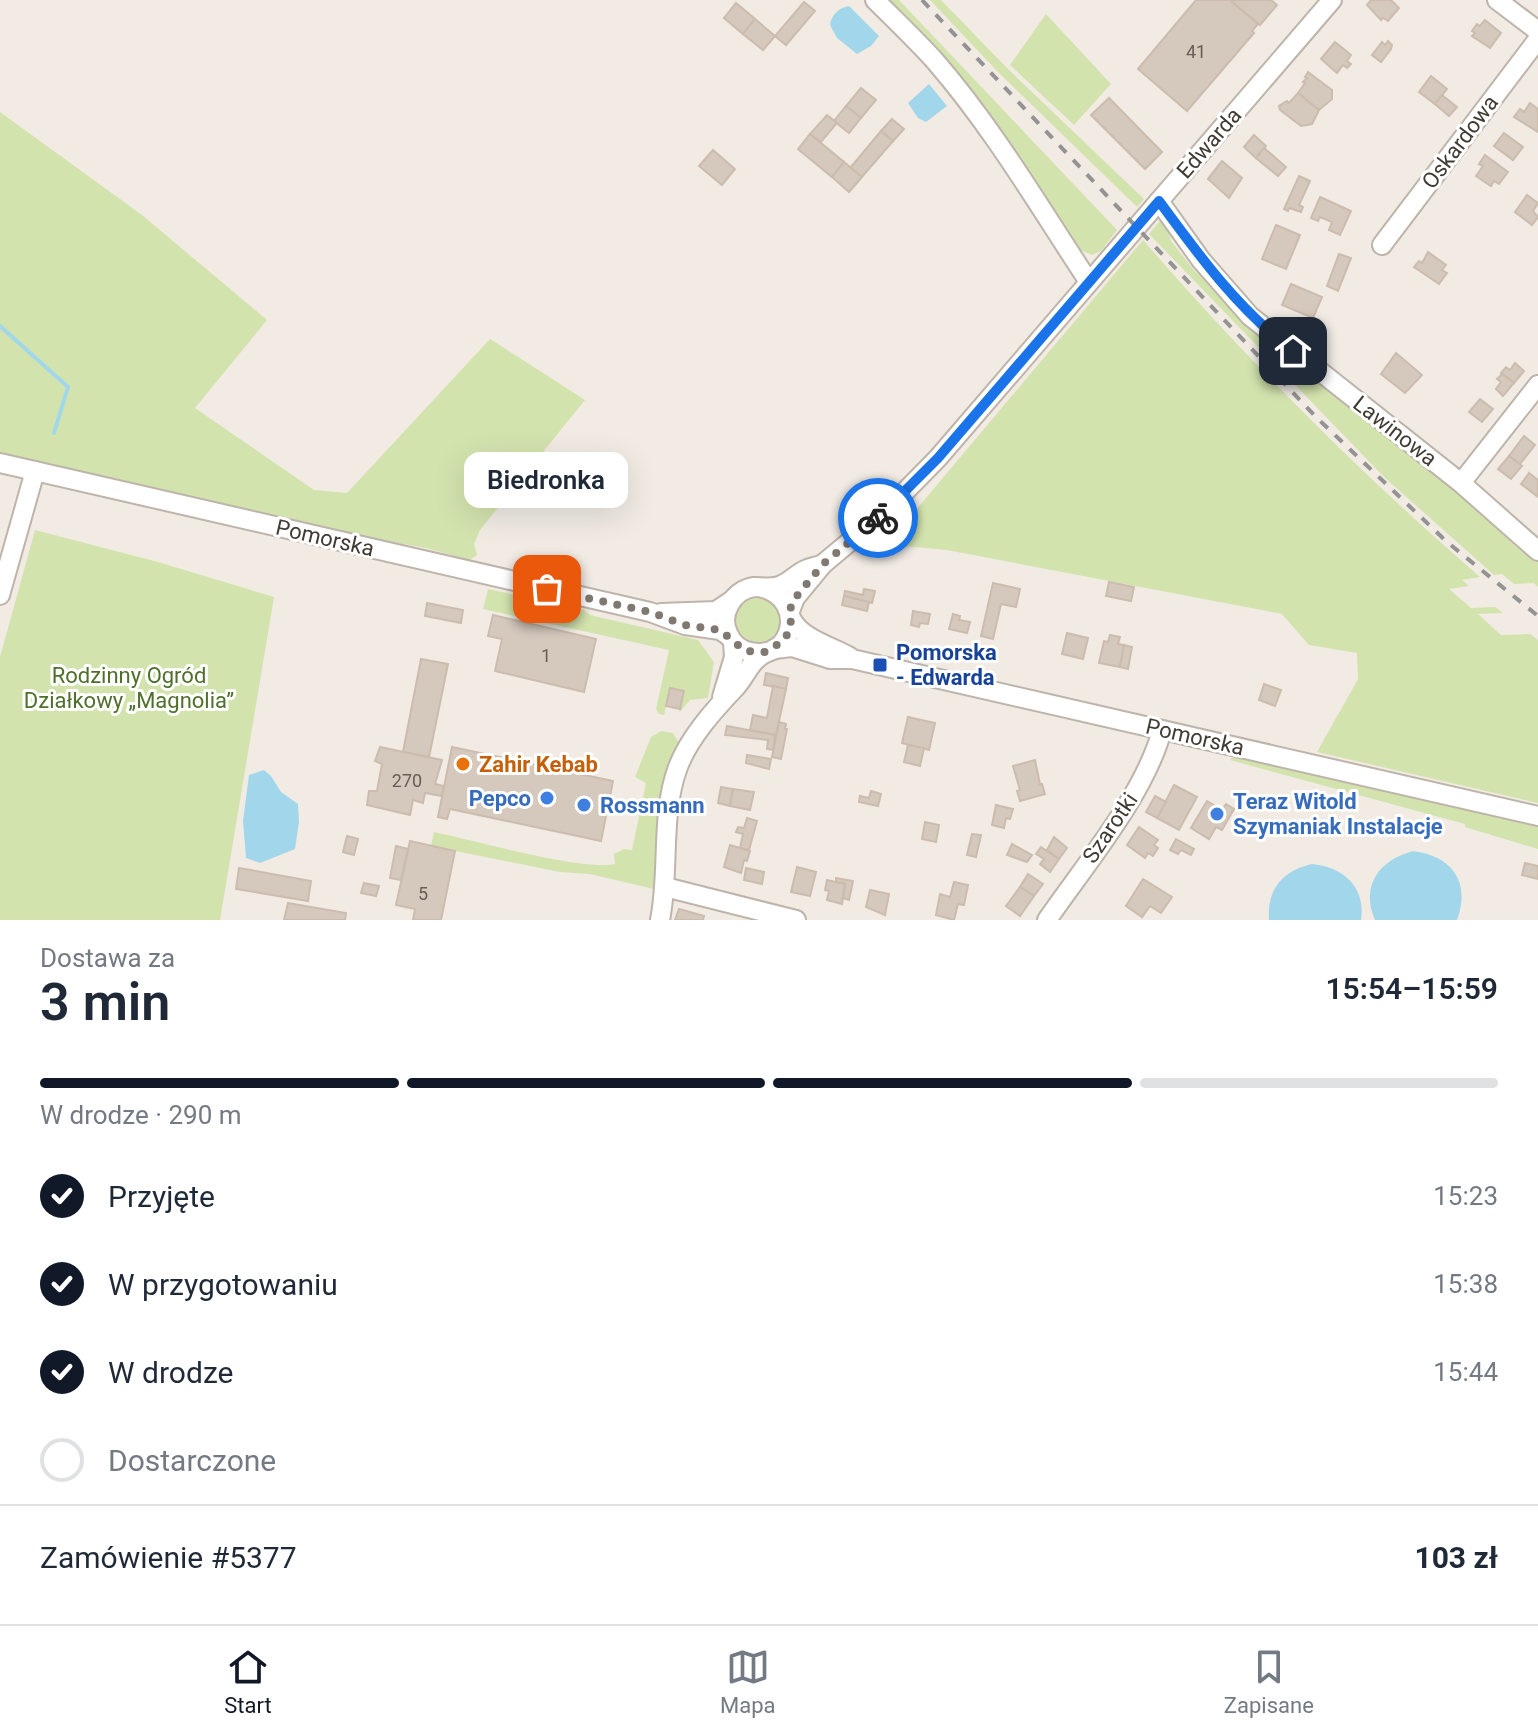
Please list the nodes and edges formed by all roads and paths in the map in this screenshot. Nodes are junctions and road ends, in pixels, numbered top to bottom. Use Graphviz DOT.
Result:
graph roads {
  1 [pos="875,0"];
  2 [pos="1332,0"];
  3 [pos="1497,0"];
  4 [pos="1538,31"];
  5 [pos="1538,39"];
  6 [pos="1159,201"];
  7 [pos="1382,245"];
  8 [pos="1089,282"];
  9 [pos="1538,385"];
  10 [pos="0,463"];
  11 [pos="35,471"];
  12 [pos="1461,483"];
  13 [pos="1538,551"];
  14 [pos="823,564"];
  15 [pos="763,588"];
  16 [pos="0,595"];
  17 [pos="731,601"];
  18 [pos="650,612"];
  19 [pos="790,615"];
  20 [pos="731,639"];
  21 [pos="770,650"];
  22 [pos="852,659"];
  23 [pos="721,700"];
  24 [pos="1162,730"];
  25 [pos="1538,816"];
  26 [pos="665,887"];
  27 [pos="660,920"];
  28 [pos="796,920"];
  29 [pos="1047,920"];
  1 -- 8 [label="street"];
  2 -- 6 [label="street, Edwarda"];
  3 -- 4 [label="street"];
  5 -- 7 [label="street, Oskardowa"];
  6 -- 8 [label="street, Edwarda"];
  6 -- 12 [label="street, Lawinowa"];
  8 -- 14 [label="street, Edwarda"];
  9 -- 12 [label="street"];
  10 -- 11 [label="street, Pomorska"];
  11 -- 16 [label="street"];
  11 -- 18 [label="street, Pomorska"];
  12 -- 13 [label="street, Lawinowa"];
  14 -- 15 [label="street, Edwarda"];
  14 -- 19 [label="street, Edwarda"];
  15 -- 17 [label="street"];
  15 -- 19 [label="street"];
  17 -- 18 [label="street, Pomorska"];
  17 -- 20 [label="street"];
  18 -- 20 [label="street, Pomorska"];
  19 -- 21 [label="street"];
  19 -- 22 [label="street, Pomorska"];
  20 -- 21 [label="street"];
  20 -- 23 [label="street"];
  21 -- 22 [label="street, Pomorska"];
  21 -- 23 [label="street"];
  22 -- 24 [label="street, Pomorska"];
  23 -- 26 [label="street"];
  24 -- 25 [label="street, Pomorska"];
  24 -- 29 [label="street, Szarotki"];
  26 -- 27 [label="street"];
  26 -- 28 [label="street"];
}
